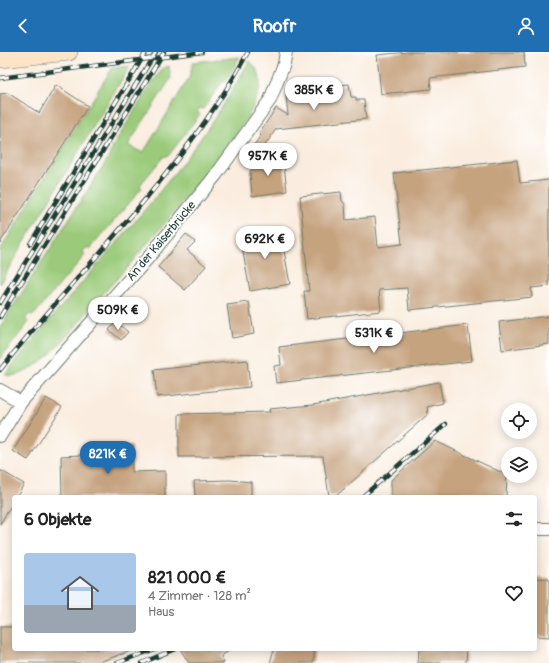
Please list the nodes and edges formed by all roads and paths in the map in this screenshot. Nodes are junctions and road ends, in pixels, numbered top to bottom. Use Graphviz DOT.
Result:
graph roads {
  1 [pos="69,52"];
  2 [pos="286,52"];
  3 [pos="0,59"];
  4 [pos="0,390"];
  5 [pos="21,402"];
  6 [pos="0,436"];
  7 [pos="537,529"];
  8 [pos="549,529"];
  1 -- 3 [label="main road"];
  2 -- 5 [label="street, An der Kaiserbrücke"];
  4 -- 5 [label="street"];
  5 -- 6 [label="street, An der Kaiserbrücke"];
  7 -- 8 [label="street"];
}
